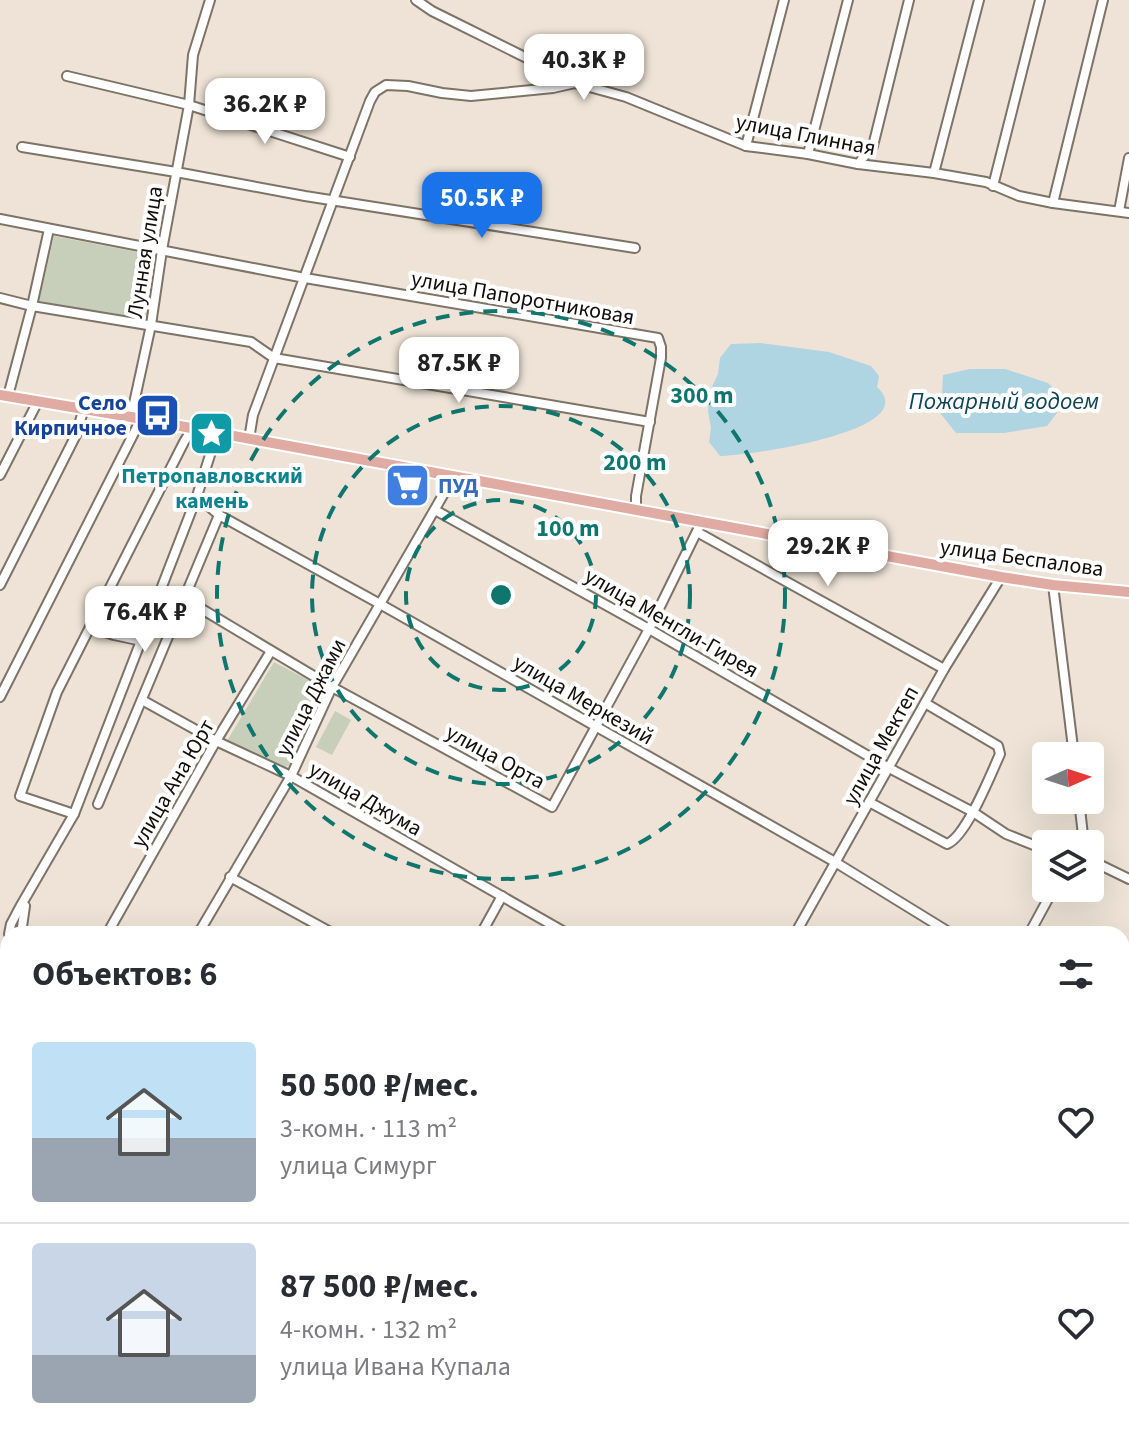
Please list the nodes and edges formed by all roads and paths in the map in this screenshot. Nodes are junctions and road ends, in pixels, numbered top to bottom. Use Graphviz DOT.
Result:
graph roads {
  1 [pos="210,0"];
  2 [pos="416,0"];
  3 [pos="784,0"];
  4 [pos="848,0"];
  5 [pos="909,0"];
  6 [pos="979,0"];
  7 [pos="1040,0"];
  8 [pos="1103,0"];
  9 [pos="67,76"];
  10 [pos="575,83"];
  11 [pos="189,105"];
  12 [pos="746,146"];
  13 [pos="22,147"];
  14 [pos="808,154"];
  15 [pos="350,157"];
  16 [pos="1129,158"];
  17 [pos="858,164"];
  18 [pos="176,172"];
  19 [pos="934,173"];
  20 [pos="993,186"];
  21 [pos="334,200"];
  22 [pos="1053,203"];
  23 [pos="1119,211"];
  24 [pos="1129,213"];
  25 [pos="0,219"];
  26 [pos="49,229"];
  27 [pos="635,248"];
  28 [pos="162,250"];
  29 [pos="305,278"];
  30 [pos="0,298"];
  31 [pos="32,306"];
  32 [pos="151,325"];
  33 [pos="274,358"];
  34 [pos="4,395"];
  35 [pos="38,401"];
  36 [pos="84,408"];
  37 [pos="136,418"];
  38 [pos="650,422"];
  39 [pos="192,429"];
  40 [pos="217,433"];
  41 [pos="249,439"];
  42 [pos="0,475"];
  43 [pos="454,476"];
  44 [pos="197,496"];
  45 [pos="435,510"];
  46 [pos="636,510"];
  47 [pos="219,515"];
  48 [pos="702,521"];
  49 [pos="697,532"];
  50 [pos="1001,577"];
  51 [pos="0,585"];
  52 [pos="1053,585"];
  53 [pos="1129,592"];
  54 [pos="185,599"];
  55 [pos="380,604"];
  56 [pos="90,627"];
  57 [pos="649,629"];
  58 [pos="142,641"];
  59 [pos="271,651"];
  60 [pos="944,669"];
  61 [pos="332,687"];
  62 [pos="0,697"];
  63 [pos="142,700"];
  64 [pos="925,703"];
  65 [pos="595,727"];
  66 [pos="216,741"];
  67 [pos="1072,742"];
  68 [pos="889,768"];
  69 [pos="291,776"];
  70 [pos="869,802"];
  71 [pos="98,804"];
  72 [pos="973,812"];
  73 [pos="74,814"];
  74 [pos="1032,844"];
  75 [pos="835,862"];
  76 [pos="1104,867"];
  77 [pos="230,877"];
  78 [pos="1129,879"];
  79 [pos="32,887"];
  80 [pos="502,896"];
  81 [pos="1046,902"];
  82 [pos="11,926"];
  83 [pos="22,926"];
  84 [pos="112,926"];
  85 [pos="202,926"];
  86 [pos="319,926"];
  87 [pos="485,926"];
  88 [pos="554,926"];
  89 [pos="799,926"];
  90 [pos="939,926"];
  91 [pos="1033,926"];
  1 -- 11 [label="street, Лунная улица"];
  2 -- 10 [label="street"];
  3 -- 12 [label="street"];
  4 -- 14 [label="street"];
  5 -- 17 [label="street"];
  6 -- 19 [label="street"];
  7 -- 20 [label="street"];
  8 -- 22 [label="street"];
  9 -- 11 [label="street"];
  10 -- 12 [label="street, улица Глинная"];
  10 -- 15 [label="street, улица Глинная"];
  11 -- 15 [label="street"];
  11 -- 18 [label="street, Лунная улица"];
  12 -- 14 [label="street, улица Глинная"];
  13 -- 18 [label="street"];
  14 -- 17 [label="street, улица Глинная"];
  15 -- 21 [label="street, улица Глинная"];
  16 -- 23 [label="street"];
  17 -- 19 [label="street, улица Глинная"];
  18 -- 21 [label="street"];
  18 -- 28 [label="street, Лунная улица"];
  19 -- 20 [label="street, улица Глинная"];
  20 -- 22 [label="street, улица Глинная"];
  21 -- 27 [label="street"];
  21 -- 29 [label="street, улица Глинная"];
  22 -- 23 [label="street, улица Глинная"];
  23 -- 24 [label="street, улица Глинная"];
  25 -- 26 [label="street"];
  26 -- 28 [label="street"];
  26 -- 31 [label="street"];
  28 -- 29 [label="street"];
  28 -- 32 [label="street, Лунная улица"];
  29 -- 33 [label="street, улица Глинная"];
  29 -- 38 [label="street, улица Папоротниковая"];
  30 -- 31 [label="street"];
  31 -- 32 [label="street"];
  31 -- 34 [label="street"];
  32 -- 33 [label="street"];
  32 -- 37 [label="street, Лунная улица"];
  33 -- 38 [label="street"];
  33 -- 41 [label="street, улица Глинная"];
  34 -- 35 [label="main road, улица Беспалова"];
  35 -- 36 [label="main road, улица Беспалова"];
  35 -- 42 [label="street"];
  36 -- 37 [label="main road, улица Беспалова"];
  36 -- 51 [label="street"];
  37 -- 39 [label="main road, улица Беспалова"];
  37 -- 62 [label="street, Лунная улица"];
  38 -- 46 [label="street, улица Папоротниковая"];
  39 -- 40 [label="main road, улица Беспалова"];
  39 -- 56 [label="street"];
  40 -- 41 [label="main road, улица Беспалова"];
  40 -- 44 [label="street"];
  41 -- 43 [label="main road, улица Беспалова"];
  43 -- 45 [label="street, улица Джами"];
  43 -- 46 [label="main road, улица Беспалова"];
  44 -- 47 [label="street, улица Меркезий"];
  44 -- 58 [label="street"];
  45 -- 55 [label="street, улица Джами"];
  45 -- 57 [label="street, улица Менгли-Гирея"];
  46 -- 48 [label="main road, улица Беспалова"];
  47 -- 54 [label="street"];
  47 -- 55 [label="street, улица Меркезий"];
  48 -- 49 [label="street, улица Орта"];
  48 -- 50 [label="main road, улица Беспалова"];
  49 -- 57 [label="street, улица Орта"];
  49 -- 60 [label="street"];
  50 -- 52 [label="main road, улица Беспалова"];
  50 -- 60 [label="street, улица Мектеп"];
  52 -- 53 [label="main road, улица Беспалова"];
  52 -- 67 [label="street"];
  54 -- 59 [label="street, улица Орта"];
  54 -- 63 [label="street"];
  55 -- 61 [label="street, улица Джами"];
  55 -- 65 [label="street, улица Меркезий"];
  56 -- 58 [label="street"];
  56 -- 73 [label="street"];
  57 -- 65 [label="street, улица Орта"];
  57 -- 68 [label="street, улица Менгли-Гирея"];
  58 -- 73 [label="street"];
  59 -- 61 [label="street, улица Орта"];
  59 -- 66 [label="street, улица Ана Юрт"];
  60 -- 64 [label="street, улица Мектеп"];
  61 -- 65 [label="street, улица Орта"];
  61 -- 69 [label="street, улица Джами"];
  63 -- 66 [label="street, улица Джума"];
  63 -- 71 [label="street"];
  64 -- 68 [label="street, улица Мектеп"];
  64 -- 72 [label="street"];
  65 -- 75 [label="street, улица Меркезий"];
  66 -- 69 [label="street, улица Джума"];
  66 -- 84 [label="street, улица Ана Юрт"];
  68 -- 70 [label="street, улица Мектеп"];
  68 -- 72 [label="street, улица Менгли-Гирея"];
  69 -- 77 [label="street, улица Джами"];
  69 -- 80 [label="street, улица Джума"];
  70 -- 72 [label="street"];
  70 -- 75 [label="street, улица Мектеп"];
  72 -- 74 [label="street, улица Менгли-Гирея"];
  73 -- 79 [label="street"];
  75 -- 89 [label="street, улица Мектеп"];
  75 -- 90 [label="street, улица Меркезий"];
  76 -- 78 [label="street"];
  77 -- 85 [label="street, улица Джами"];
  77 -- 86 [label="street"];
  79 -- 82 [label="street"];
  79 -- 83 [label="street"];
  80 -- 87 [label="street"];
  80 -- 88 [label="street, улица Джума"];
  81 -- 91 [label="street"];
}
